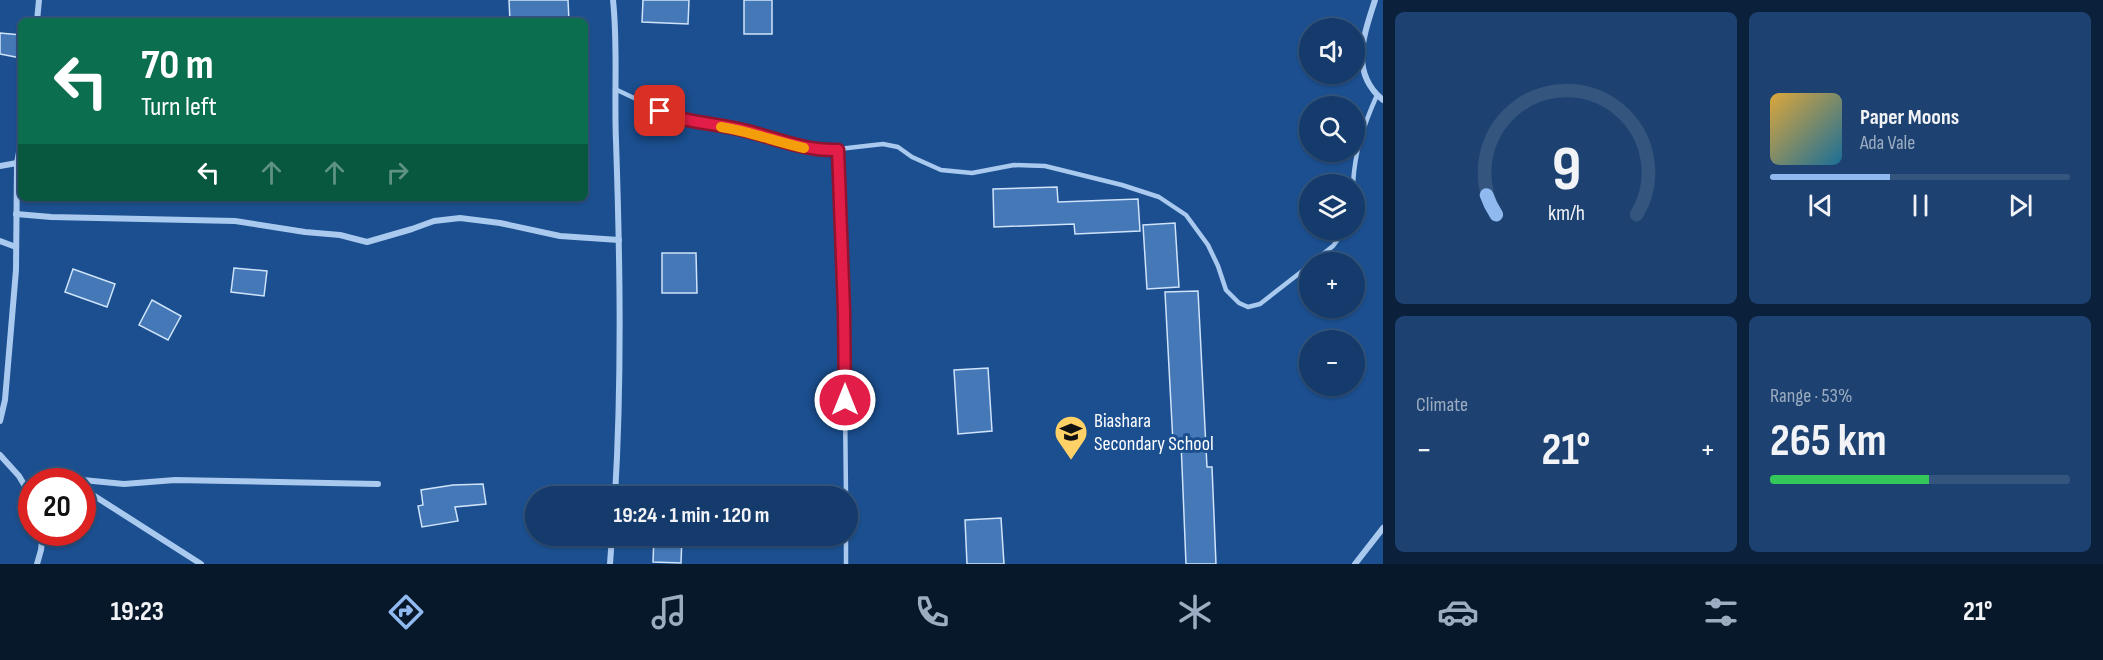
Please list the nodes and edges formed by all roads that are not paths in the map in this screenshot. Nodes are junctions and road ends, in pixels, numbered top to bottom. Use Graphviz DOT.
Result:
graph roads {
  1 [pos="39,0"];
  2 [pos="613,0"];
  3 [pos="1375,0"];
  4 [pos="37,18"];
  5 [pos="615,89"];
  6 [pos="1380,97"];
  7 [pos="838,150"];
  8 [pos="18,158"];
  9 [pos="17,163"];
  10 [pos="0,165"];
  11 [pos="1353,174"];
  12 [pos="16,214"];
  13 [pos="619,240"];
  14 [pos="1338,240"];
  15 [pos="0,241"];
  16 [pos="16,247"];
  17 [pos="1326,252"];
  18 [pos="1299,274"];
  19 [pos="0,421"];
  20 [pos="0,455"];
  21 [pos="18,476"];
  22 [pos="96,482"];
  23 [pos="378,484"];
  24 [pos="615,486"];
  25 [pos="846,486"];
  26 [pos="96,497"];
  27 [pos="1383,528"];
  28 [pos="41,546"];
  29 [pos="611,546"];
  30 [pos="846,546"];
  31 [pos="37,564"];
  32 [pos="201,564"];
  33 [pos="610,564"];
  34 [pos="846,564"];
  35 [pos="1355,564"];
  1 -- 4 [label="street"];
  2 -- 5 [label="street"];
  3 -- 6 [label="street"];
  5 -- 7 [label="lane"];
  5 -- 13 [label="street"];
  6 -- 11 [label="lane"];
  7 -- 18 [label="lane"];
  7 -- 25 [label="lane"];
  8 -- 9 [label="street"];
  9 -- 10 [label="street"];
  9 -- 12 [label="street"];
  12 -- 13 [label="street"];
  12 -- 16 [label="street"];
  13 -- 24 [label="street"];
  14 -- 17 [label="lane"];
  15 -- 16 [label="street"];
  16 -- 19 [label="street"];
  20 -- 21 [label="street"];
  22 -- 23 [label="street"];
  26 -- 32 [label="street"];
  27 -- 35 [label="street"];
  28 -- 31 [label="street"];
  29 -- 33 [label="street"];
  30 -- 34 [label="lane"];
}
